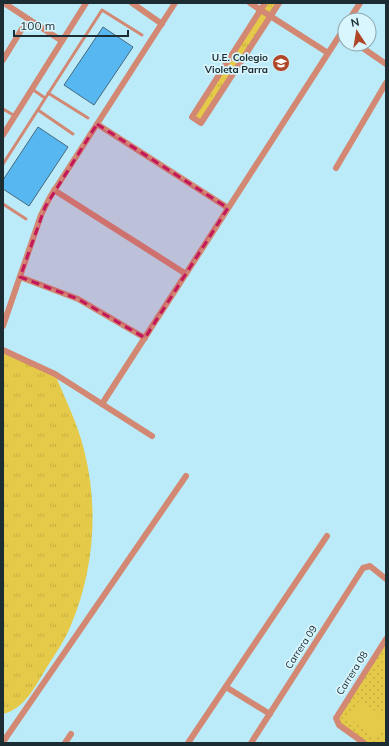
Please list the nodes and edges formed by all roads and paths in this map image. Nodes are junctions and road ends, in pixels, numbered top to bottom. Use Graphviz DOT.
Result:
graph roads {
  1 [pos="4,3"];
  2 [pos="86,3"];
  3 [pos="132,3"];
  4 [pos="175,3"];
  5 [pos="250,3"];
  6 [pos="265,3"];
  7 [pos="278,3"];
  8 [pos="360,3"];
  9 [pos="261,10"];
  10 [pos="354,12"];
  11 [pos="270,16"];
  12 [pos="28,19"];
  13 [pos="162,24"];
  14 [pos="142,35"];
  15 [pos="62,41"];
  16 [pos="337,43"];
  17 [pos="369,52"];
  18 [pos="328,54"];
  19 [pos="3,60"];
  20 [pos="386,64"];
  21 [pos="386,83"];
  22 [pos="32,89"];
  23 [pos="48,93"];
  24 [pos="45,98"];
  25 [pos="3,109"];
  26 [pos="38,110"];
  27 [pos="15,116"];
  28 [pos="88,118"];
  29 [pos="97,124"];
  30 [pos="73,134"];
  31 [pos="3,135"];
  32 [pos="3,164"];
  33 [pos="336,168"];
  34 [pos="54,190"];
  35 [pos="3,204"];
  36 [pos="228,208"];
  37 [pos="26,219"];
  38 [pos="186,274"];
  39 [pos="20,277"];
  40 [pos="3,326"];
  41 [pos="145,338"];
  42 [pos="3,350"];
  43 [pos="102,404"];
  44 [pos="152,436"];
  45 [pos="186,476"];
  46 [pos="327,536"];
  47 [pos="386,580"];
  48 [pos="386,639"];
  49 [pos="226,687"];
  50 [pos="270,714"];
  51 [pos="71,734"];
  52 [pos="3,742"];
  53 [pos="255,742"];
  54 [pos="65,743"];
  55 [pos="188,743"];
  56 [pos="364,743"];
  1 -- 12 [label="street"];
  2 -- 15 [label="street"];
  3 -- 13 [label="street"];
  4 -- 13 [label="street"];
  5 -- 9 [label="street"];
  6 -- 9 [label="street"];
  7 -- 11 [label="street"];
  8 -- 10 [label="street"];
  9 -- 11 [label="street"];
  9 -- 11 [label="street"];
  11 -- 18 [label="street"];
  12 -- 15 [label="street"];
  12 -- 19 [label="street"];
  13 -- 29 [label="street"];
  14 -- 23 [label="lane"];
  15 -- 22 [label="street"];
  16 -- 18 [label="street"];
  17 -- 20 [label="street"];
  18 -- 36 [label="street"];
  21 -- 33 [label="street"];
  22 -- 24 [label="lane"];
  22 -- 27 [label="street"];
  23 -- 24 [label="lane"];
  23 -- 28 [label="lane"];
  24 -- 26 [label="lane"];
  25 -- 27 [label="lane"];
  26 -- 30 [label="lane"];
  26 -- 32 [label="lane"];
  27 -- 31 [label="street"];
  29 -- 34 [label="street"];
  29 -- 36 [label="street"];
  34 -- 38 [label="street"];
  34 -- 39 [label="street"];
  35 -- 37 [label="lane"];
  36 -- 38 [label="street"];
  38 -- 41 [label="street"];
  39 -- 40 [label="street"];
  39 -- 41 [label="street"];
  41 -- 43 [label="street"];
  42 -- 43 [label="street"];
  43 -- 44 [label="street"];
  45 -- 52 [label="street"];
  46 -- 49 [label="street"];
  47 -- 50 [label="street, Carrera 09"];
  48 -- 56 [label="street, Carrera 08"];
  49 -- 50 [label="street"];
  49 -- 55 [label="street"];
  50 -- 53 [label="street, Carrera 09"];
  51 -- 54 [label="street"];
}
